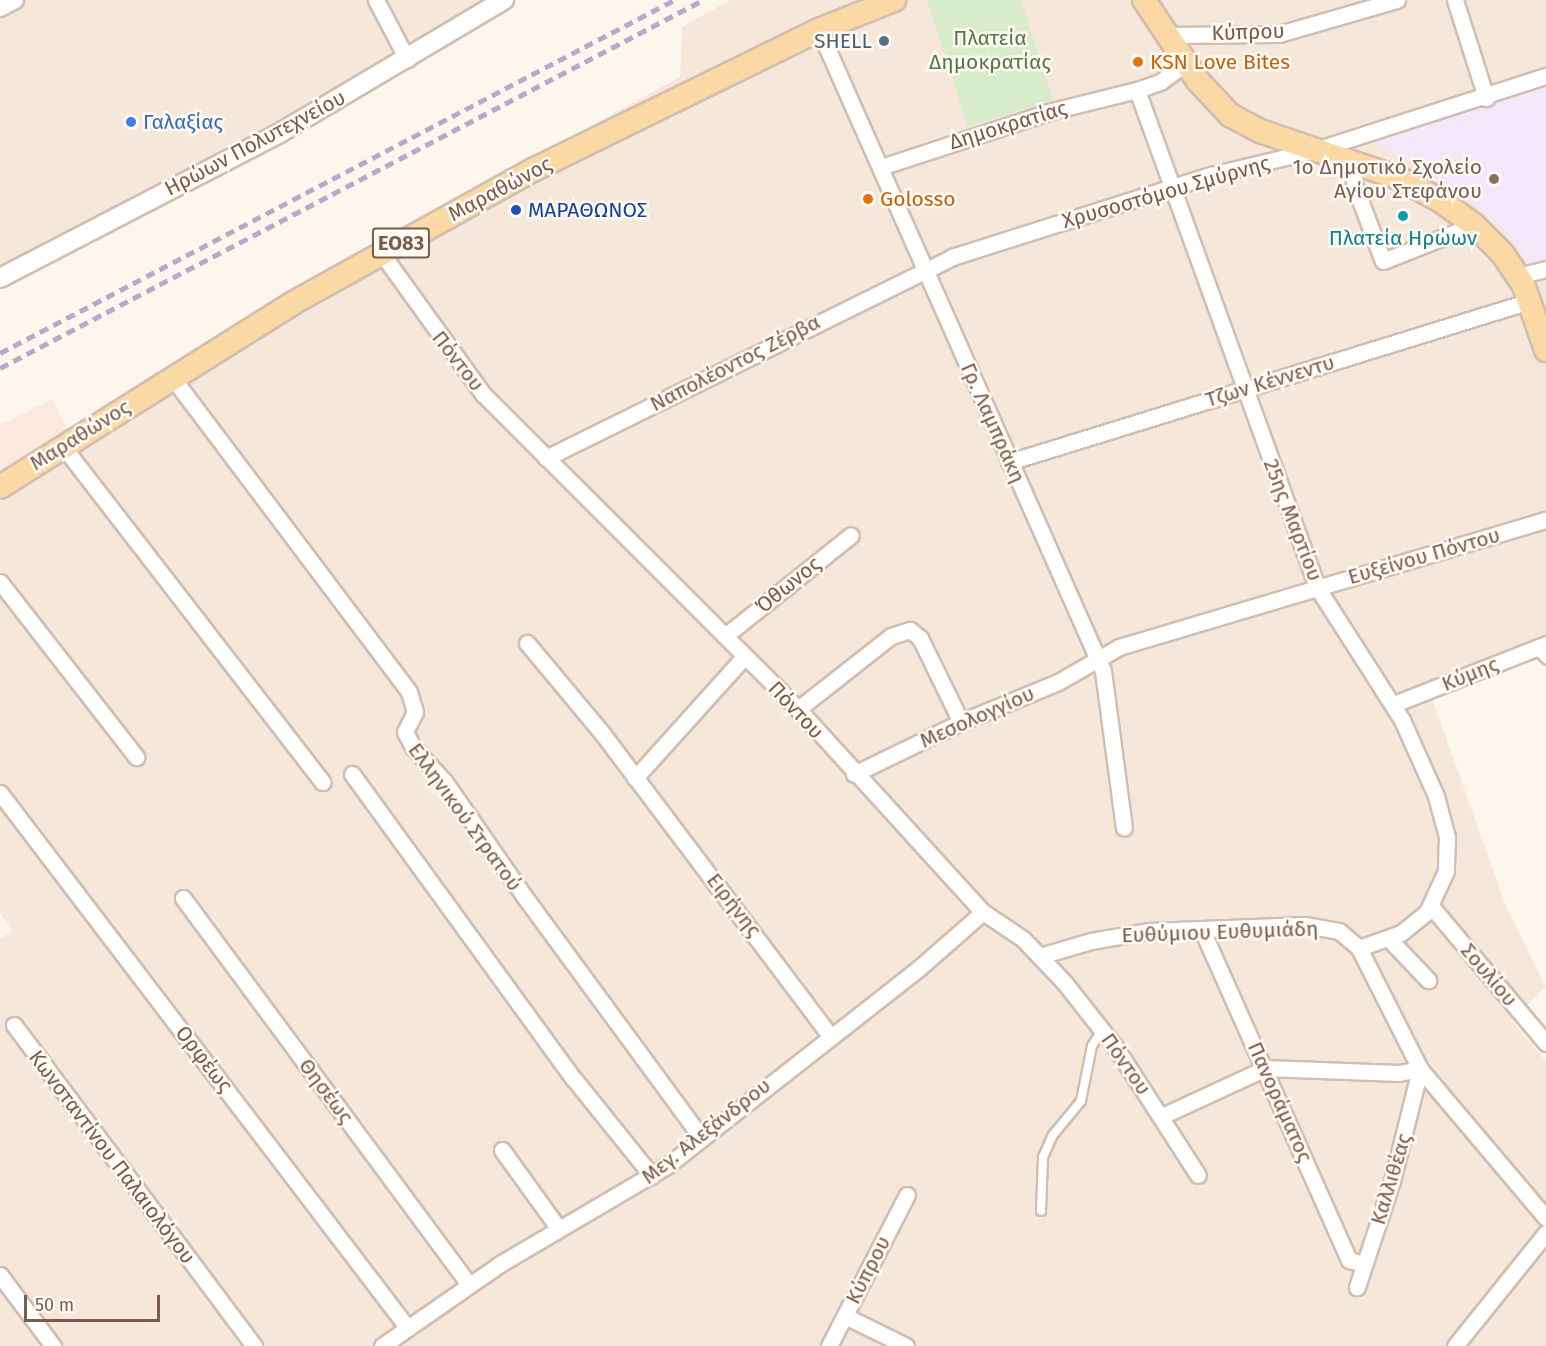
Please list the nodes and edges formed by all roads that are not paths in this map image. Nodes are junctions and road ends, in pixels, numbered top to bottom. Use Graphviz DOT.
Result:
graph roads {
  1 [pos="15,0"];
  2 [pos="376,0"];
  3 [pos="504,0"];
  4 [pos="894,0"];
  5 [pos="1144,0"];
  6 [pos="1397,0"];
  7 [pos="1455,0"];
  8 [pos="0,8"];
  9 [pos="819,30"];
  10 [pos="1168,35"];
  11 [pos="407,59"];
  12 [pos="1186,63"];
  13 [pos="1546,76"];
  14 [pos="1137,90"];
  15 [pos="1486,98"];
  16 [pos="1315,150"];
  17 [pos="1353,163"];
  18 [pos="881,167"];
  19 [pos="1170,187"];
  20 [pos="1474,225"];
  21 [pos="381,254"];
  22 [pos="924,269"];
  23 [pos="1546,269"];
  24 [pos="1518,276"];
  25 [pos="0,278"];
  26 [pos="1538,313"];
  27 [pos="1546,350"];
  28 [pos="172,377"];
  29 [pos="1244,389"];
  30 [pos="62,445"];
  31 [pos="546,458"];
  32 [pos="1009,462"];
  33 [pos="0,487"];
  34 [pos="1546,520"];
  35 [pos="851,535"];
  36 [pos="0,582"];
  37 [pos="1317,587"];
  38 [pos="725,636"];
  39 [pos="527,643"];
  40 [pos="1542,650"];
  41 [pos="745,656"];
  42 [pos="1099,659"];
  43 [pos="1394,704"];
  44 [pos="798,709"];
  45 [pos="961,722"];
  46 [pos="136,757"];
  47 [pos="352,774"];
  48 [pos="854,774"];
  49 [pos="635,778"];
  50 [pos="322,782"];
  51 [pos="0,793"];
  52 [pos="1124,828"];
  53 [pos="183,898"];
  54 [pos="1431,906"];
  55 [pos="983,912"];
  56 [pos="1203,930"];
  57 [pos="1389,939"];
  58 [pos="1359,948"];
  59 [pos="1040,957"];
  60 [pos="1428,980"];
  61 [pos="14,1025"];
  62 [pos="1102,1030"];
  63 [pos="830,1036"];
  64 [pos="1546,1043"];
  65 [pos="1266,1068"];
  66 [pos="1420,1070"];
  67 [pos="1162,1116"];
  68 [pos="702,1138"];
  69 [pos="502,1150"];
  70 [pos="1198,1175"];
  71 [pos="652,1176"];
  72 [pos="907,1195"];
  73 [pos="1041,1211"];
  74 [pos="1546,1218"];
  75 [pos="559,1229"];
  76 [pos="1546,1233"];
  77 [pos="1365,1264"];
  78 [pos="0,1275"];
  79 [pos="469,1285"];
  80 [pos="1357,1287"];
  81 [pos="845,1316"];
  82 [pos="407,1327"];
  83 [pos="53,1346"];
  84 [pos="254,1346"];
  85 [pos="382,1346"];
  86 [pos="829,1346"];
  87 [pos="906,1346"];
  88 [pos="1455,1346"];
  1 -- 8 [label="street"];
  2 -- 11 [label="street"];
  3 -- 11 [label="street, Ηρώων Πολυτεχνείου"];
  4 -- 9 [label="main road, Μαραθώνος / ΕΟ83"];
  5 -- 10 [label="main road"];
  6 -- 10 [label="street, Κύπρου"];
  7 -- 15 [label="street"];
  9 -- 18 [label="street, Γρ. Λαμπράκη"];
  9 -- 21 [label="main road, Μαραθώνος / ΕΟ83"];
  10 -- 12 [label="main road"];
  11 -- 25 [label="street, Ηρώων Πολυτεχνείου"];
  12 -- 14 [label="street"];
  12 -- 16 [label="main road"];
  13 -- 15 [label="street, Χρυσοστόμου Σμύρνης"];
  14 -- 18 [label="street, Δημοκρατίας"];
  14 -- 19 [label="street, 25ης Μαρτίου"];
  15 -- 16 [label="street, Χρυσοστόμου Σμύρνης"];
  16 -- 17 [label="main road"];
  16 -- 19 [label="street, Χρυσοστόμου Σμύρνης"];
  17 -- 20 [label="main road"];
  17 -- 20 [label="street"];
  18 -- 22 [label="street, Γρ. Λαμπράκη"];
  19 -- 22 [label="street, Χρυσοστόμου Σμύρνης"];
  19 -- 29 [label="street, 25ης Μαρτίου"];
  20 -- 24 [label="main road"];
  21 -- 28 [label="main road, Μαραθώνος / ΕΟ83"];
  21 -- 31 [label="street, Πόντου"];
  22 -- 31 [label="street, Ναπολέοντος Ζέρβα"];
  22 -- 32 [label="street, Γρ. Λαμπράκη"];
  23 -- 24 [label="street"];
  24 -- 26 [label="main road"];
  26 -- 27 [label="main road"];
  26 -- 29 [label="street, Τζων Κέννεντυ"];
  28 -- 30 [label="main road, Μαραθώνος / ΕΟ83"];
  28 -- 68 [label="street, Ελληνικού Στρατού"];
  29 -- 32 [label="street, Τζων Κέννεντυ"];
  29 -- 37 [label="street, 25ης Μαρτίου"];
  30 -- 33 [label="main road, Μαραθώνος / ΕΟ83"];
  30 -- 50 [label="street"];
  31 -- 38 [label="street, Πόντου"];
  32 -- 42 [label="street, Γρ. Λαμπράκη"];
  34 -- 37 [label="street, Ευξείνου Πόντου"];
  35 -- 38 [label="street, Όθωνος"];
  36 -- 46 [label="street"];
  37 -- 42 [label="street, Ευξείνου Πόντου"];
  37 -- 43 [label="street, 25ης Μαρτίου"];
  38 -- 41 [label="street, Πόντου"];
  39 -- 49 [label="street, Ειρήνης"];
  40 -- 43 [label="street, Κύμης"];
  41 -- 44 [label="street, Πόντου"];
  41 -- 49 [label="street"];
  42 -- 45 [label="street, Μεσολογγίου"];
  42 -- 52 [label="street, Γρ. Λαμπράκη"];
  43 -- 54 [label="street, 25ης Μαρτίου"];
  44 -- 45 [label="street"];
  44 -- 48 [label="street, Πόντου"];
  45 -- 48 [label="street, Μεσολογγίου"];
  47 -- 71 [label="street"];
  48 -- 55 [label="street, Πόντου"];
  49 -- 63 [label="street, Ειρήνης"];
  51 -- 82 [label="street, Ορφέως"];
  53 -- 79 [label="street, Θησέως"];
  54 -- 57 [label="street, 25ης Μαρτίου"];
  54 -- 64 [label="street, Σουλίου"];
  55 -- 59 [label="street, Πόντου"];
  55 -- 63 [label="street, Μεγ. Αλεξάνδρου"];
  56 -- 58 [label="street, Ευθύμιου Ευθυμιάδη"];
  56 -- 59 [label="street, Ευθύμιου Ευθυμιάδη"];
  56 -- 65 [label="street, Πανοράματος"];
  57 -- 58 [label="street, 25ης Μαρτίου"];
  57 -- 60 [label="street"];
  58 -- 66 [label="street"];
  59 -- 62 [label="street, Πόντου"];
  61 -- 84 [label="street, Κωνσταντίνου Παλαιολόγου"];
  62 -- 67 [label="street, Πόντου"];
  62 -- 73 [label="lane"];
  63 -- 68 [label="street, Μεγ. Αλεξάνδρου"];
  65 -- 66 [label="street"];
  65 -- 67 [label="street"];
  65 -- 77 [label="street, Πανοράματος"];
  66 -- 74 [label="street"];
  66 -- 77 [label="street, Καλλιθέας"];
  67 -- 70 [label="street, Πόντου"];
  68 -- 71 [label="street, Μεγ. Αλεξάνδρου"];
  69 -- 75 [label="street"];
  71 -- 75 [label="street, Μεγ. Αλεξάνδρου"];
  72 -- 81 [label="street, Κύπρου"];
  75 -- 79 [label="street, Μεγ. Αλεξάνδρου"];
  76 -- 88 [label="street"];
  77 -- 80 [label="street, Καλλιθέας"];
  78 -- 83 [label="street"];
  79 -- 82 [label="street, Μεγ. Αλεξάνδρου"];
  81 -- 86 [label="street, Κύπρου"];
  81 -- 87 [label="street"];
  82 -- 85 [label="street, Μεγ. Αλεξάνδρου"];
}
